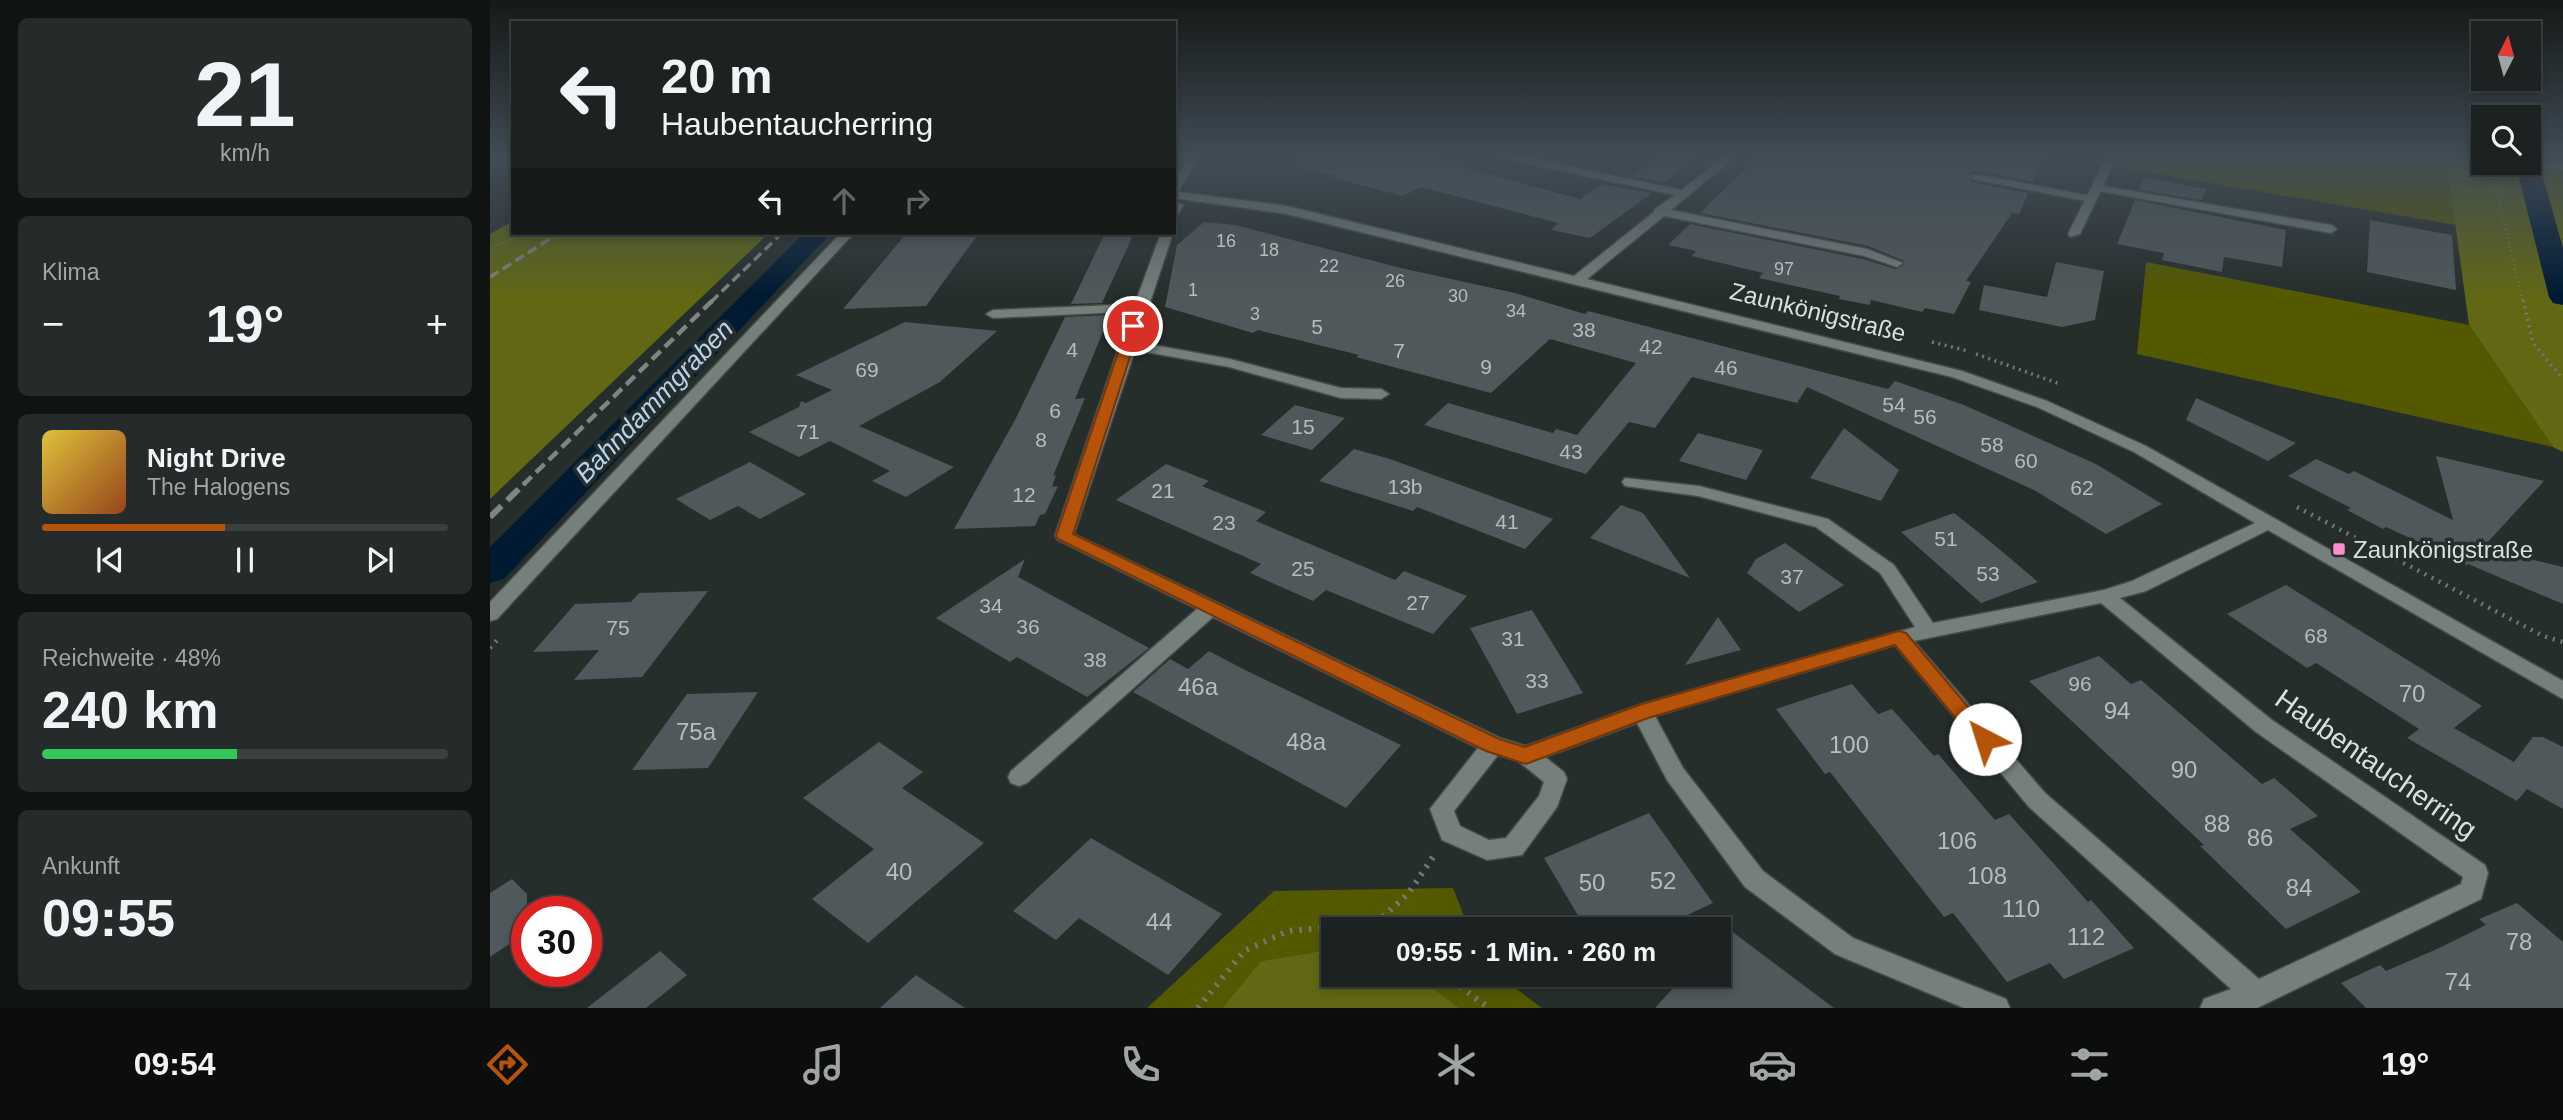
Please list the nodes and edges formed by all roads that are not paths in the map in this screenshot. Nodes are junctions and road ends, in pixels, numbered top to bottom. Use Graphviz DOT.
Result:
graph roads {
  1 [pos="1221,203"];
  2 [pos="1671,203"];
  3 [pos="2089,203"];
  4 [pos="2155,203"];
  5 [pos="1659,211"];
  6 [pos="2331,229"];
  7 [pos="2074,234"];
  8 [pos="846,235"];
  9 [pos="1166,235"];
  10 [pos="1897,263"];
  11 [pos="1576,281"];
  12 [pos="1139,309"];
  13 [pos="993,314"];
  14 [pos="1127,344"];
  15 [pos="1381,394"];
  16 [pos="1632,482"];
  17 [pos="2271,522"];
  18 [pos="2105,596"];
  19 [pos="1210,609"];
  20 [pos="490,614"];
  21 [pos="1929,632"];
  22 [pos="1899,637"];
  23 [pos="2563,691"];
  24 [pos="1642,712"];
  25 [pos="1493,745"];
  26 [pos="1526,755"];
  27 [pos="1019,777"];
  28 [pos="2257,995"];
  29 [pos="1996,1008"];
  30 [pos="2214,1008"];
  1 -- 11 [label="street, Zaunkönigstraße"];
  2 -- 5 [label="street"];
  3 -- 7 [label="street"];
  4 -- 6 [label="street"];
  5 -- 10 [label="street"];
  5 -- 11 [label="street"];
  8 -- 20 [label="street"];
  9 -- 12 [label="street"];
  11 -- 17 [label="street, Zaunkönigstraße"];
  12 -- 13 [label="street"];
  12 -- 14 [label="street"];
  14 -- 15 [label="street"];
  14 -- 19 [label="street"];
  16 -- 21 [label="street"];
  17 -- 18 [label="street"];
  17 -- 23 [label="street, Zaunkönigstraße"];
  18 -- 21 [label="street"];
  18 -- 28 [label="street, Haubentaucherring"];
  19 -- 25 [label="street"];
  19 -- 27 [label="street"];
  21 -- 22 [label="street"];
  22 -- 24 [label="street"];
  22 -- 28 [label="street"];
  24 -- 26 [label="street"];
  24 -- 29 [label="street"];
  25 -- 26 [label="street"];
  25 -- 26 [label="street"];
  28 -- 30 [label="street, Haubentaucherring"];
}
